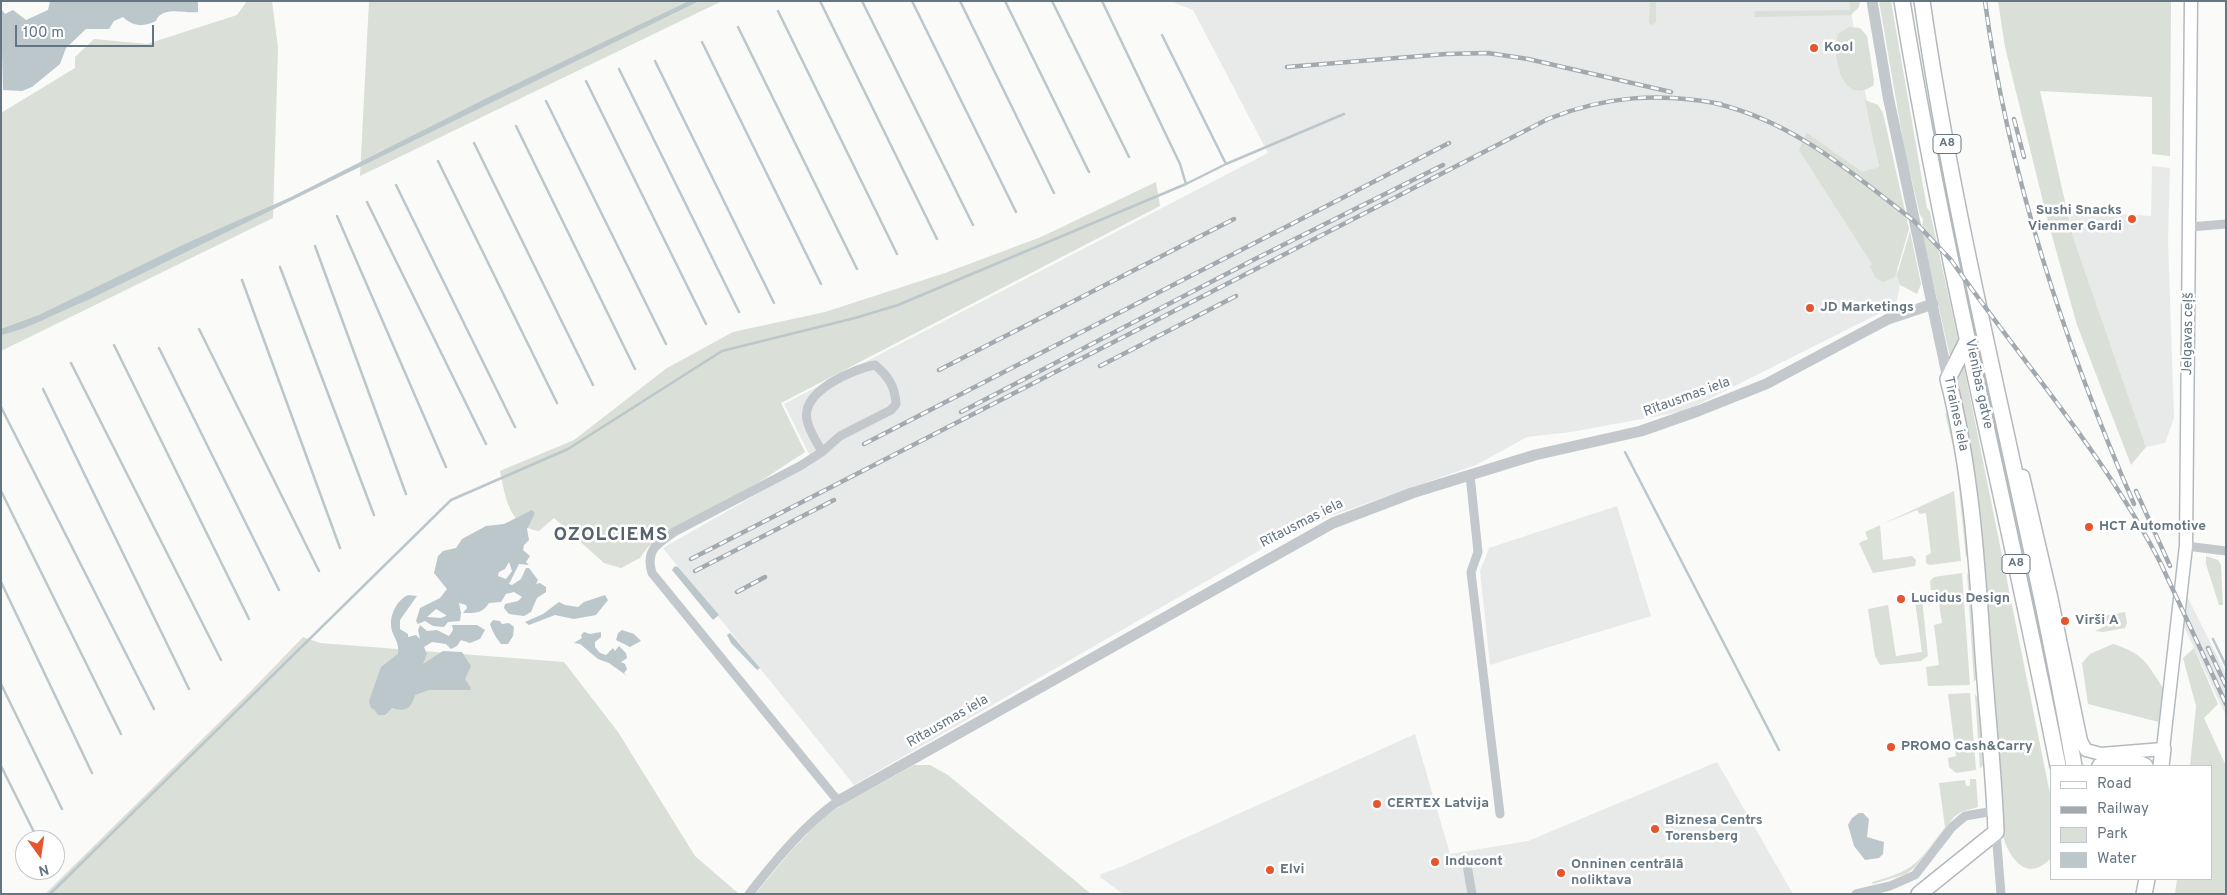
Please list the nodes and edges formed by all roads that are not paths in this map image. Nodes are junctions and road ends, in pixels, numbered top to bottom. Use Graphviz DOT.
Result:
graph roads {
  1 [pos="1872,1"];
  2 [pos="1902,1"];
  3 [pos="1922,1"];
  4 [pos="2191,1"];
  5 [pos="2226,224"];
  6 [pos="2190,227"];
  7 [pos="1933,304"];
  8 [pos="1968,339"];
  9 [pos="1948,379"];
  10 [pos="2002,415"];
  11 [pos="822,452"];
  12 [pos="1470,474"];
  13 [pos="2186,546"];
  14 [pos="2226,551"];
  15 [pos="2163,749"];
  16 [pos="2058,765"];
  17 [pos="2074,765"];
  18 [pos="2104,765"];
  19 [pos="2142,765"];
  20 [pos="2161,765"];
  21 [pos="838,801"];
  22 [pos="1994,811"];
  23 [pos="1500,814"];
  24 [pos="1996,832"];
  25 [pos="1467,865"];
  26 [pos="2147,880"];
  27 [pos="748,894"];
  28 [pos="1472,894"];
  29 [pos="1856,894"];
  30 [pos="1919,894"];
  31 [pos="2001,894"];
  32 [pos="2144,894"];
  1 -- 7 [label="street, Tīraines iela"];
  2 -- 8 [label="highway, Vienības gatve / A8"];
  3 -- 10 [label="highway, Vienības gatve / A8"];
  4 -- 6 [label="main road, Jelgavas ceļš"];
  5 -- 6 [label="street"];
  6 -- 13 [label="main road, Jelgavas ceļš"];
  7 -- 9 [label="street, Tīraines iela"];
  7 -- 12 [label="street, Rītausmas iela"];
  8 -- 9 [label="highway"];
  8 -- 16 [label="highway, Vienības gatve / A8"];
  9 -- 22 [label="highway, Tīraines iela"];
  10 -- 15 [label="main road, Vienības gatve"];
  10 -- 17 [label="highway, Vienības gatve / A8"];
  11 -- 11 [label="street"];
  11 -- 21 [label="street"];
  12 -- 21 [label="street, Rītausmas iela"];
  12 -- 23 [label="street"];
  13 -- 14 [label="street"];
  13 -- 15 [label="main road, Jelgavas ceļš"];
  15 -- 20 [label="highway"];
  18 -- 19 [label="highway"];
  21 -- 27 [label="street, Rītausmas iela"];
  22 -- 24 [label="highway, Tīraines iela"];
  22 -- 29 [label="street"];
  24 -- 30 [label="highway"];
  24 -- 31 [label="street"];
  25 -- 28 [label="street"];
  26 -- 32 [label="highway"];
}
